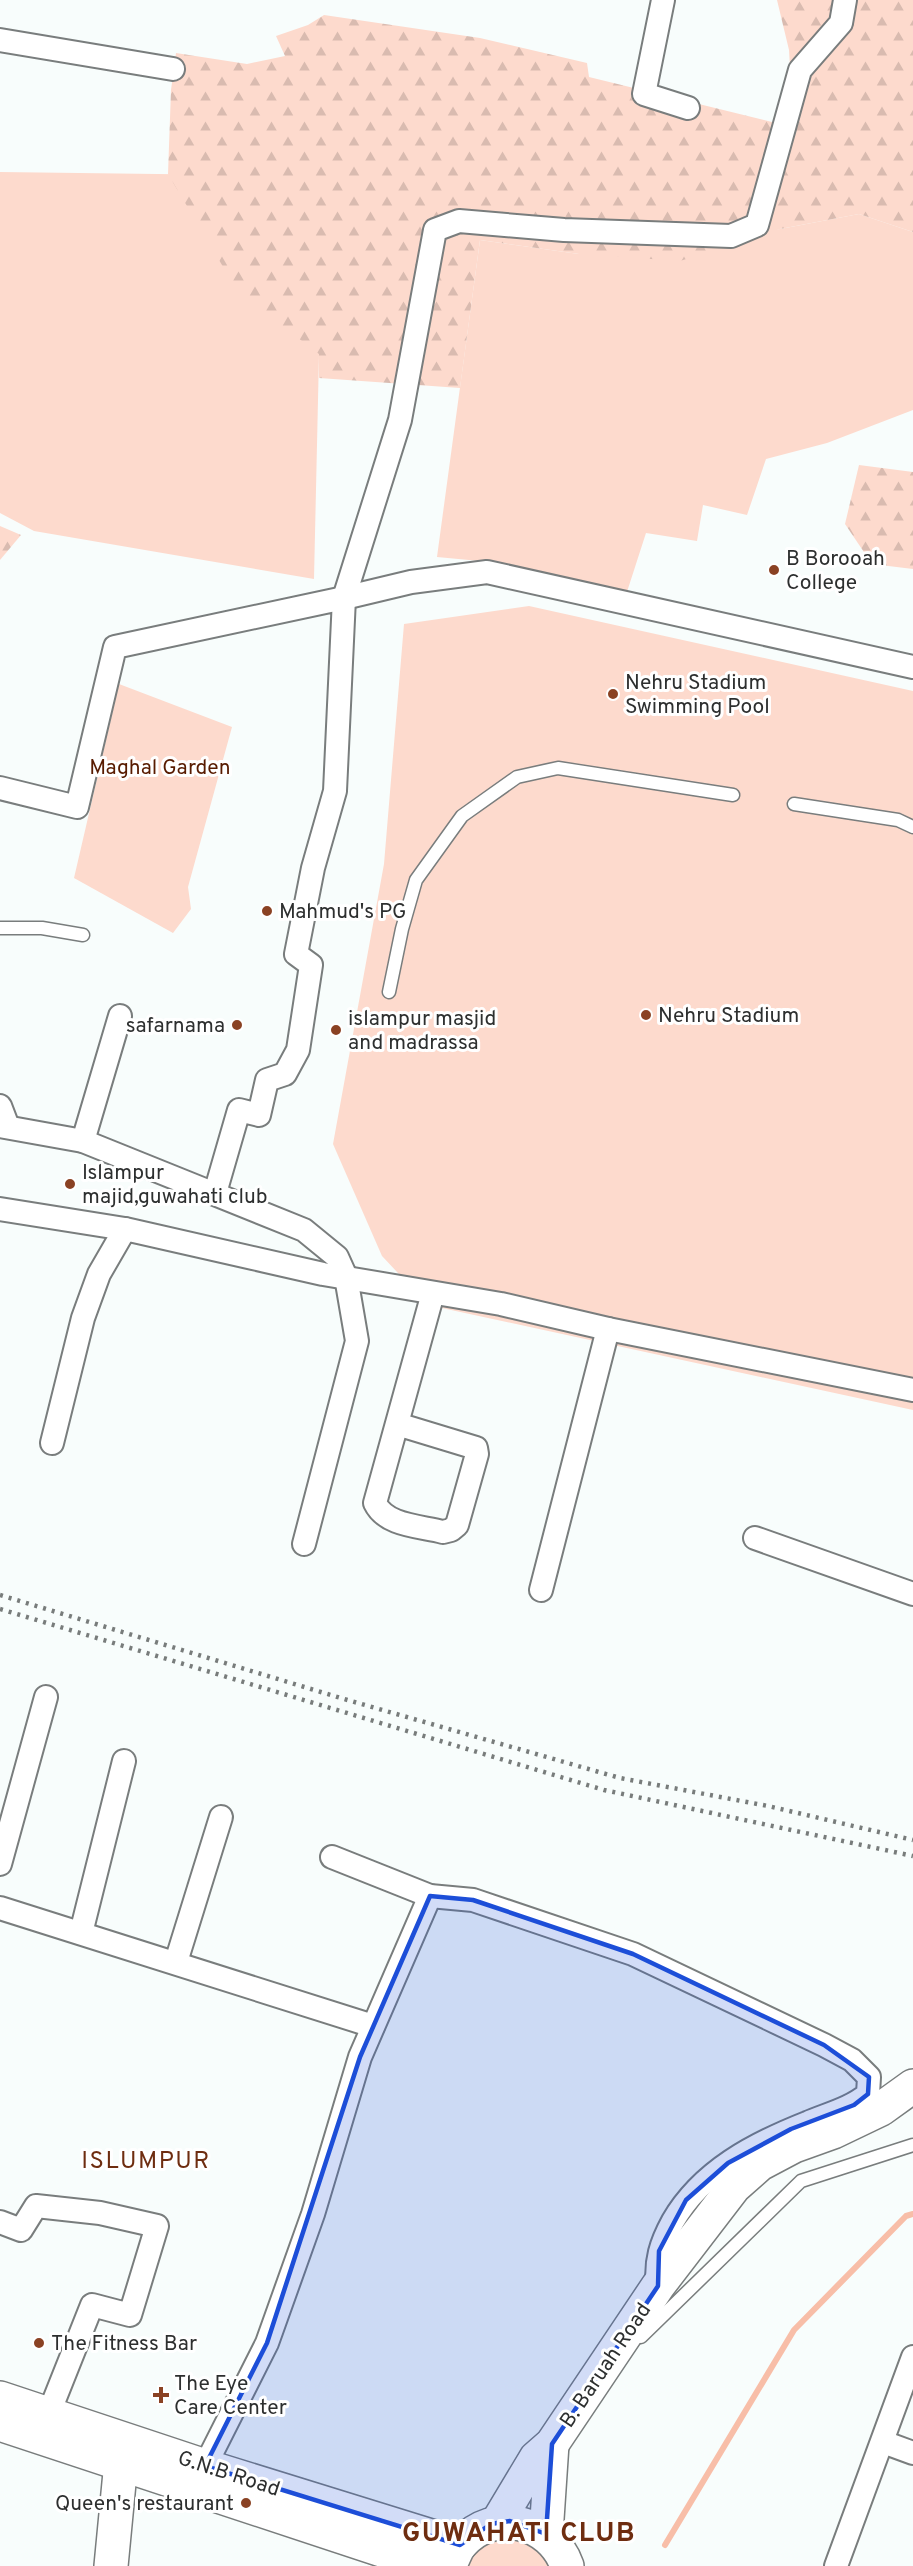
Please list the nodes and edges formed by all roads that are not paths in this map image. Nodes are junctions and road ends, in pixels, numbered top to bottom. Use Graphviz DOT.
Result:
graph roads {
  1 [pos="663,0"];
  2 [pos="845,0"];
  3 [pos="0,40"];
  4 [pos="173,69"];
  5 [pos="688,108"];
  6 [pos="344,598"];
  7 [pos="913,667"];
  8 [pos="0,788"];
  9 [pos="733,795"];
  10 [pos="794,804"];
  11 [pos="913,827"];
  12 [pos="0,928"];
  13 [pos="83,935"];
  14 [pos="390,993"];
  15 [pos="120,1016"];
  16 [pos="0,1106"];
  17 [pos="4,1127"];
  18 [pos="83,1141"];
  19 [pos="215,1193"];
  20 [pos="0,1209"];
  21 [pos="126,1229"];
  22 [pos="346,1277"];
  23 [pos="434,1293"];
  24 [pos="608,1329"];
  25 [pos="913,1390"];
  26 [pos="397,1424"];
  27 [pos="52,1443"];
  28 [pos="755,1538"];
  29 [pos="304,1544"];
  30 [pos="541,1590"];
  31 [pos="913,1594"];
  32 [pos="46,1697"];
  33 [pos="123,1761"];
  34 [pos="221,1817"];
  35 [pos="332,1857"];
  36 [pos="0,1864"];
  37 [pos="430,1896"];
  38 [pos="0,1908"];
  39 [pos="81,1933"];
  40 [pos="176,1962"];
  41 [pos="374,2026"];
  42 [pos="913,2086"];
  43 [pos="913,2145"];
  44 [pos="0,2222"];
  45 [pos="658,2286"];
  46 [pos="913,2357"];
  47 [pos="589,2392"];
  48 [pos="0,2398"];
  49 [pos="49,2413"];
  50 [pos="0,2424"];
  51 [pos="883,2442"];
  52 [pos="552,2444"];
  53 [pos="913,2453"];
  54 [pos="121,2462"];
  55 [pos="205,2466"];
  56 [pos="497,2523"];
  57 [pos="546,2534"];
  58 [pos="455,2556"];
  59 [pos="568,2565"];
  60 [pos="111,2566"];
  61 [pos="430,2566"];
  62 [pos="836,2566"];
  1 -- 5 [label="street"];
  2 -- 6 [label="street"];
  3 -- 4 [label="street"];
  6 -- 7 [label="street"];
  6 -- 8 [label="street"];
  6 -- 19 [label="street"];
  9 -- 14 [label="lane"];
  10 -- 11 [label="lane"];
  12 -- 13 [label="lane"];
  15 -- 18 [label="street"];
  16 -- 17 [label="street"];
  17 -- 18 [label="street"];
  18 -- 19 [label="street"];
  19 -- 22 [label="street"];
  20 -- 21 [label="street"];
  21 -- 22 [label="street"];
  21 -- 27 [label="street"];
  22 -- 23 [label="street"];
  22 -- 29 [label="street"];
  23 -- 24 [label="street"];
  23 -- 26 [label="street"];
  24 -- 25 [label="street"];
  24 -- 30 [label="street"];
  26 -- 26 [label="street"];
  28 -- 31 [label="street"];
  32 -- 36 [label="street"];
  33 -- 39 [label="street"];
  34 -- 40 [label="street"];
  35 -- 37 [label="street"];
  37 -- 41 [label="street"];
  37 -- 45 [label="street"];
  38 -- 39 [label="street"];
  39 -- 40 [label="street"];
  40 -- 41 [label="street"];
  41 -- 55 [label="street"];
  42 -- 45 [label="main road, B. Baruah Road"];
  43 -- 47 [label="lane"];
  44 -- 49 [label="street"];
  45 -- 47 [label="main road, B. Baruah Road"];
  46 -- 51 [label="street"];
  47 -- 52 [label="main road, B. Baruah Road"];
  48 -- 49 [label="main road, G.N.B Road"];
  49 -- 55 [label="main road, G.N.B Road"];
  50 -- 54 [label="main road, G.N.B Road"];
  51 -- 53 [label="street"];
  51 -- 62 [label="street"];
  52 -- 56 [label="main road, B. Baruah Road"];
  52 -- 57 [label="main road, B. Baruah Road"];
  54 -- 60 [label="main road"];
  54 -- 61 [label="main road, G.N.B Road"];
  55 -- 58 [label="main road, G.N.B Road"];
  56 -- 57 [label="main road"];
  56 -- 58 [label="main road"];
  57 -- 59 [label="main road"];
}
